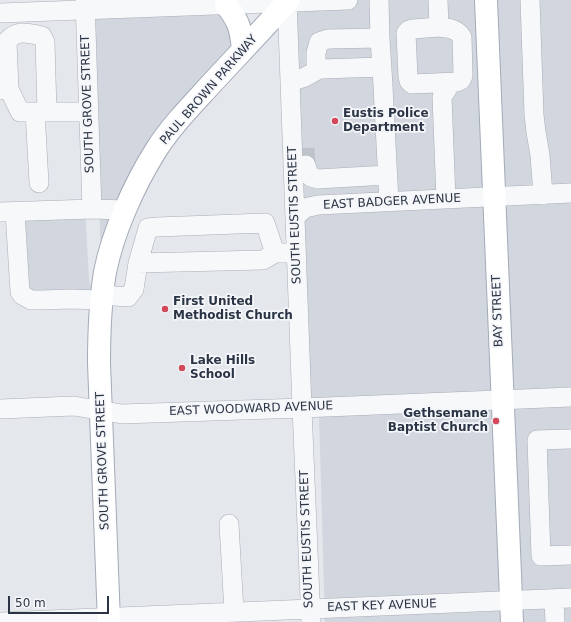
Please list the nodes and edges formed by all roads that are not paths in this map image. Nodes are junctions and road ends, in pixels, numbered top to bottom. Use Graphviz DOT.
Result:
graph roads {
  1 [pos="348,0"];
  2 [pos="379,0"];
  3 [pos="438,0"];
  4 [pos="486,0"];
  5 [pos="530,0"];
  6 [pos="288,1"];
  7 [pos="204,3"];
  8 [pos="85,5"];
  9 [pos="226,5"];
  10 [pos="43,6"];
  11 [pos="0,14"];
  12 [pos="439,27"];
  13 [pos="380,38"];
  14 [pos="243,50"];
  15 [pos="4,55"];
  16 [pos="381,67"];
  17 [pos="321,68"];
  18 [pos="296,80"];
  19 [pos="5,90"];
  20 [pos="447,90"];
  21 [pos="41,112"];
  22 [pos="89,112"];
  23 [pos="387,175"];
  24 [pos="39,183"];
  25 [pos="571,193"];
  26 [pos="543,194"];
  27 [pos="494,197"];
  28 [pos="446,199"];
  29 [pos="389,202"];
  30 [pos="92,209"];
  31 [pos="125,210"];
  32 [pos="8,212"];
  33 [pos="295,217"];
  34 [pos="297,252"];
  35 [pos="269,256"];
  36 [pos="138,264"];
  37 [pos="101,297"];
  38 [pos="571,397"];
  39 [pos="502,400"];
  40 [pos="302,408"];
  41 [pos="0,409"];
  42 [pos="101,410"];
  43 [pos="571,439"];
  44 [pos="230,524"];
  45 [pos="571,555"];
  46 [pos="563,599"];
  47 [pos="234,612"];
  48 [pos="511,612"];
  49 [pos="383,614"];
  50 [pos="311,616"];
  51 [pos="109,620"];
  52 [pos="2,622"];
  53 [pos="555,622"];
  1 -- 6 [label="street"];
  2 -- 13 [label="street"];
  3 -- 12 [label="street"];
  4 -- 27 [label="main road, BAY STREET"];
  5 -- 26 [label="street"];
  6 -- 9 [label="street"];
  6 -- 14 [label="main road, PAUL BROWN PARKWAY"];
  6 -- 18 [label="street, SOUTH EUSTIS STREET"];
  7 -- 8 [label="street"];
  7 -- 9 [label="street"];
  8 -- 10 [label="street"];
  8 -- 22 [label="street, SOUTH GROVE STREET"];
  9 -- 14 [label="main road"];
  10 -- 11 [label="street"];
  12 -- 20 [label="street"];
  12 -- 20 [label="street"];
  13 -- 16 [label="street"];
  13 -- 17 [label="street"];
  14 -- 31 [label="main road, PAUL BROWN PARKWAY"];
  15 -- 19 [label="street"];
  15 -- 21 [label="street"];
  16 -- 17 [label="street"];
  16 -- 23 [label="street"];
  17 -- 18 [label="street"];
  18 -- 23 [label="street"];
  18 -- 33 [label="street, SOUTH EUSTIS STREET"];
  19 -- 21 [label="street"];
  20 -- 28 [label="street"];
  21 -- 22 [label="street"];
  21 -- 24 [label="street"];
  22 -- 30 [label="street, SOUTH GROVE STREET"];
  23 -- 29 [label="street"];
  25 -- 26 [label="street, EAST BADGER AVENUE"];
  26 -- 27 [label="street, EAST BADGER AVENUE"];
  27 -- 28 [label="street, EAST BADGER AVENUE"];
  27 -- 39 [label="main road, BAY STREET"];
  28 -- 29 [label="street, EAST BADGER AVENUE"];
  29 -- 33 [label="street, EAST BADGER AVENUE"];
  30 -- 31 [label="street"];
  30 -- 32 [label="street"];
  31 -- 37 [label="main road, PAUL BROWN PARKWAY"];
  32 -- 37 [label="street"];
  33 -- 34 [label="street, SOUTH EUSTIS STREET"];
  34 -- 35 [label="street"];
  34 -- 40 [label="street, SOUTH EUSTIS STREET"];
  35 -- 36 [label="street"];
  35 -- 36 [label="street"];
  36 -- 37 [label="street"];
  37 -- 42 [label="main road, SOUTH GROVE STREET"];
  38 -- 39 [label="street, EAST WOODWARD AVENUE"];
  39 -- 40 [label="street, EAST WOODWARD AVENUE"];
  39 -- 48 [label="main road, BAY STREET"];
  40 -- 42 [label="street, EAST WOODWARD AVENUE"];
  40 -- 50 [label="street, SOUTH EUSTIS STREET"];
  41 -- 42 [label="street, EAST WOODWARD AVENUE"];
  42 -- 51 [label="main road, SOUTH GROVE STREET"];
  43 -- 45 [label="street"];
  44 -- 47 [label="street"];
  46 -- 48 [label="street, EAST KEY AVENUE"];
  46 -- 53 [label="street"];
  47 -- 50 [label="street, EAST KEY AVENUE"];
  47 -- 51 [label="street, EAST KEY AVENUE"];
  48 -- 49 [label="street, EAST KEY AVENUE"];
  49 -- 50 [label="street, EAST KEY AVENUE"];
  51 -- 52 [label="street, EAST KEY AVENUE"];
}
